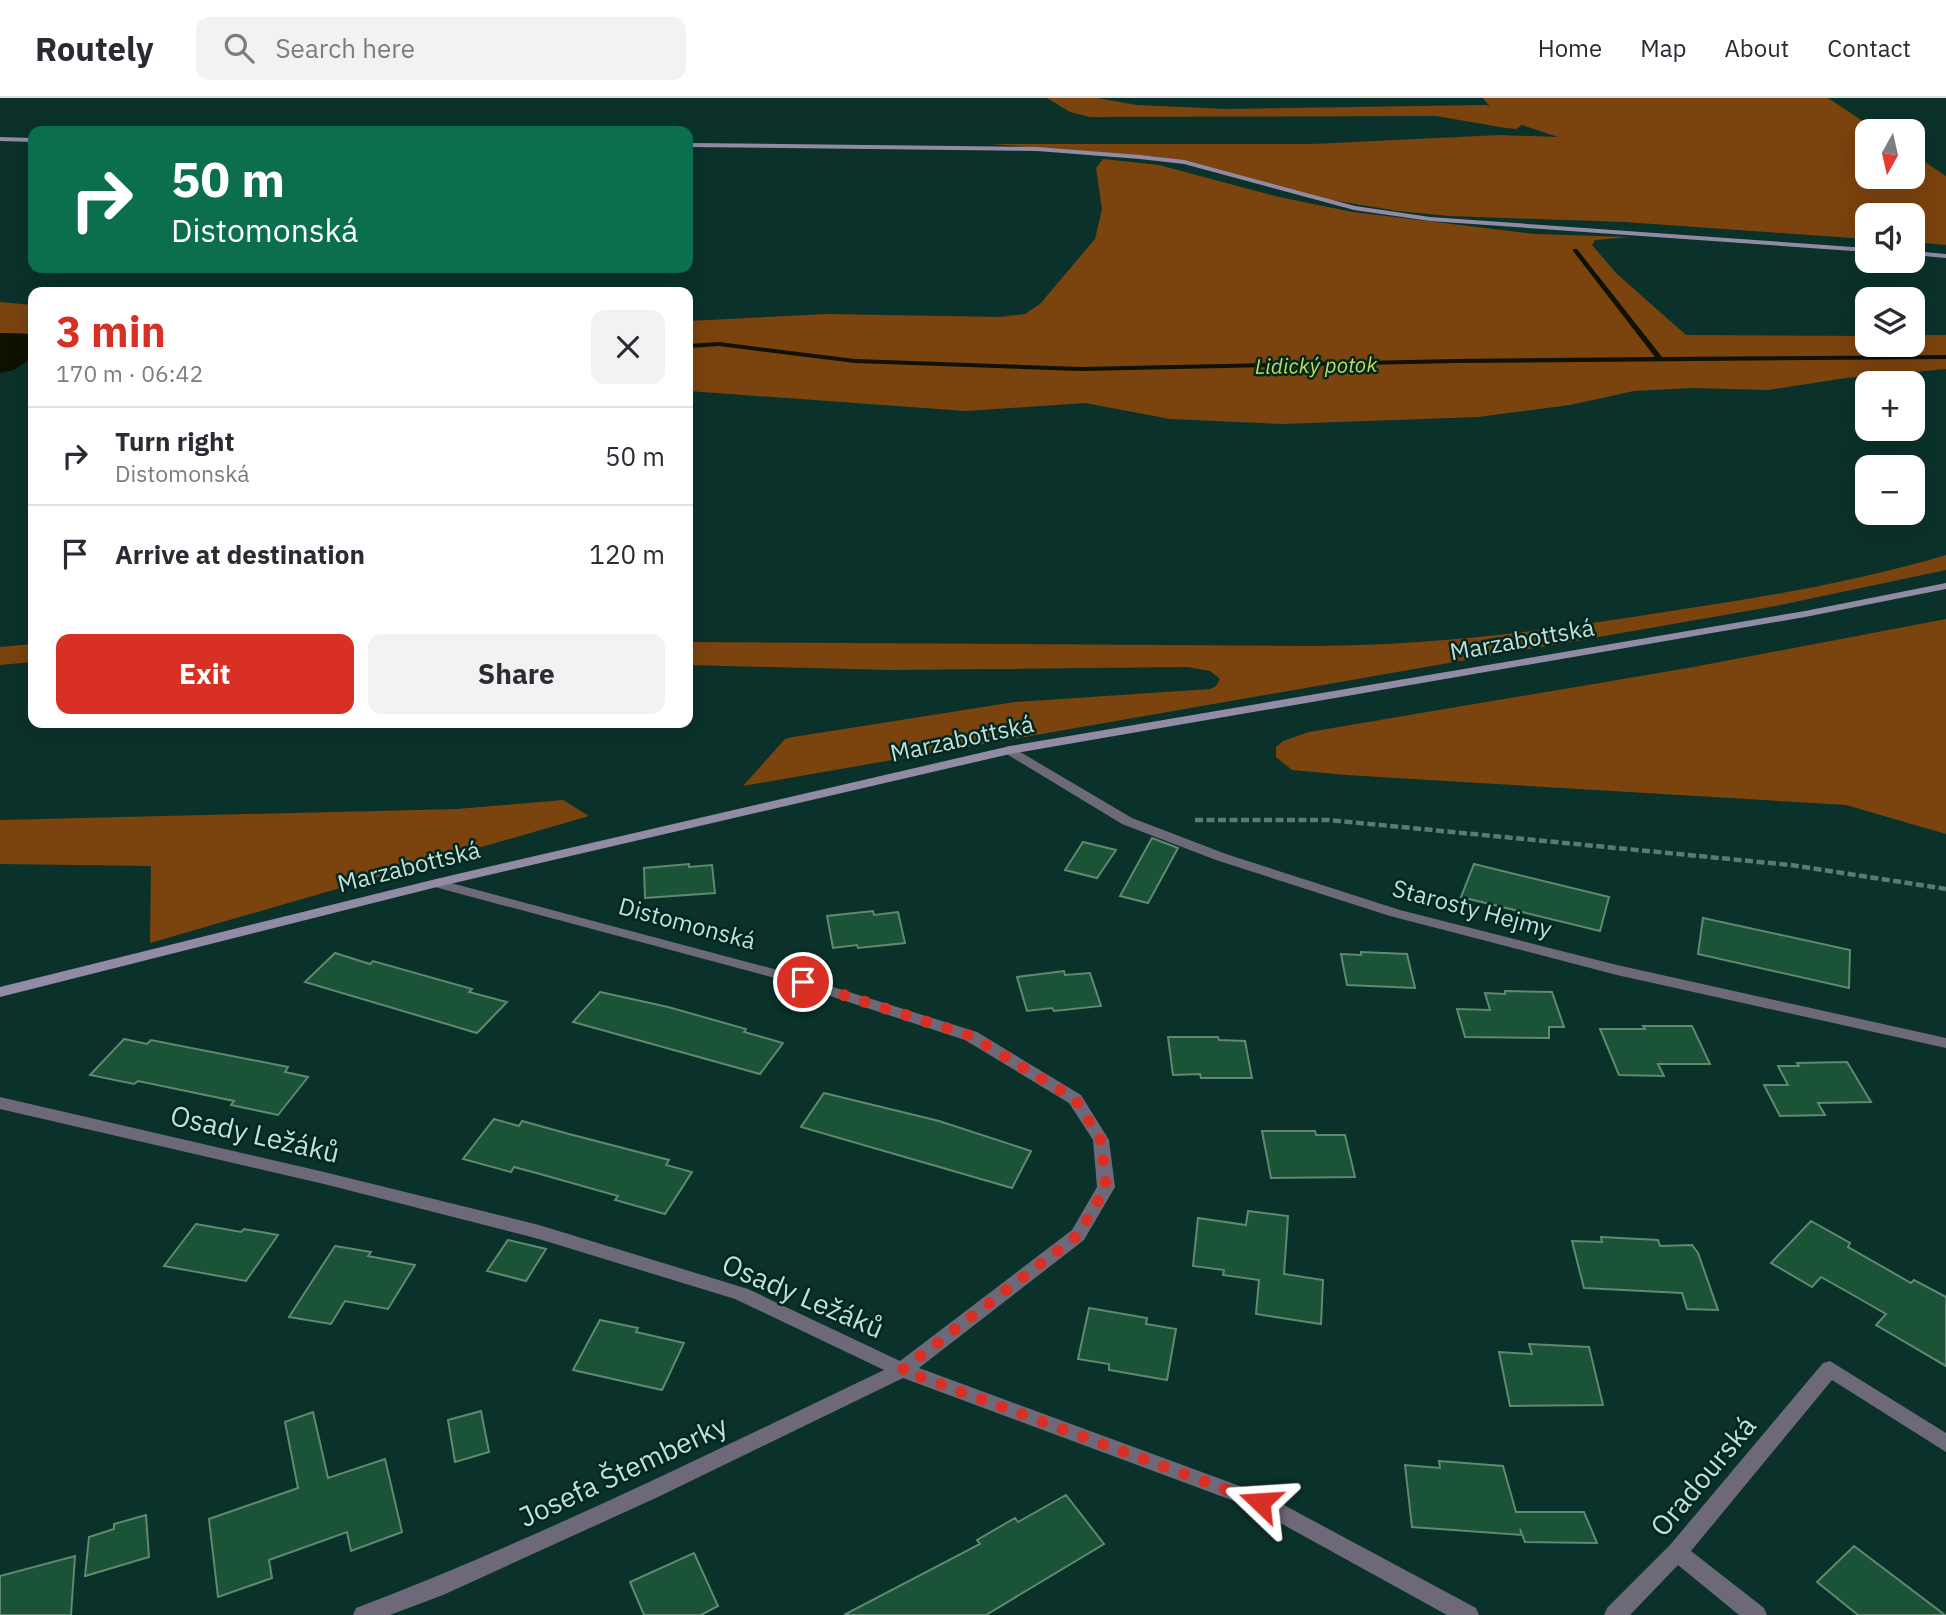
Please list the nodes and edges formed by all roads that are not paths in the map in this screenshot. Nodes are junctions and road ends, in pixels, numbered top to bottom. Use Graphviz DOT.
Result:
graph roads {
  1 [pos="0,139"];
  2 [pos="28,140"];
  3 [pos="693,145"];
  4 [pos="1855,249"];
  5 [pos="1925,254"];
  6 [pos="1946,256"];
  7 [pos="1946,586"];
  8 [pos="1010,750"];
  9 [pos="436,883"];
  10 [pos="0,992"];
  11 [pos="1946,1043"];
  12 [pos="0,1103"];
  13 [pos="902,1370"];
  14 [pos="1946,1444"];
  15 [pos="1677,1552"];
  16 [pos="363,1615"];
  17 [pos="1468,1615"];
  18 [pos="1615,1615"];
  19 [pos="1756,1615"];
  1 -- 2 [label="street"];
  3 -- 4 [label="street"];
  5 -- 6 [label="street"];
  7 -- 8 [label="street, Marzabottská"];
  8 -- 9 [label="street, Marzabottská"];
  8 -- 11 [label="street, Starosty Hejmy"];
  9 -- 10 [label="street, Marzabottská"];
  9 -- 13 [label="street, Distomonská"];
  12 -- 13 [label="street, Osady Ležáků"];
  13 -- 16 [label="street, Josefa Štemberky"];
  13 -- 17 [label="street, Osady Ležáků"];
  14 -- 15 [label="street, Oradourská"];
  15 -- 18 [label="street, Oradourská"];
  15 -- 19 [label="street"];
}
